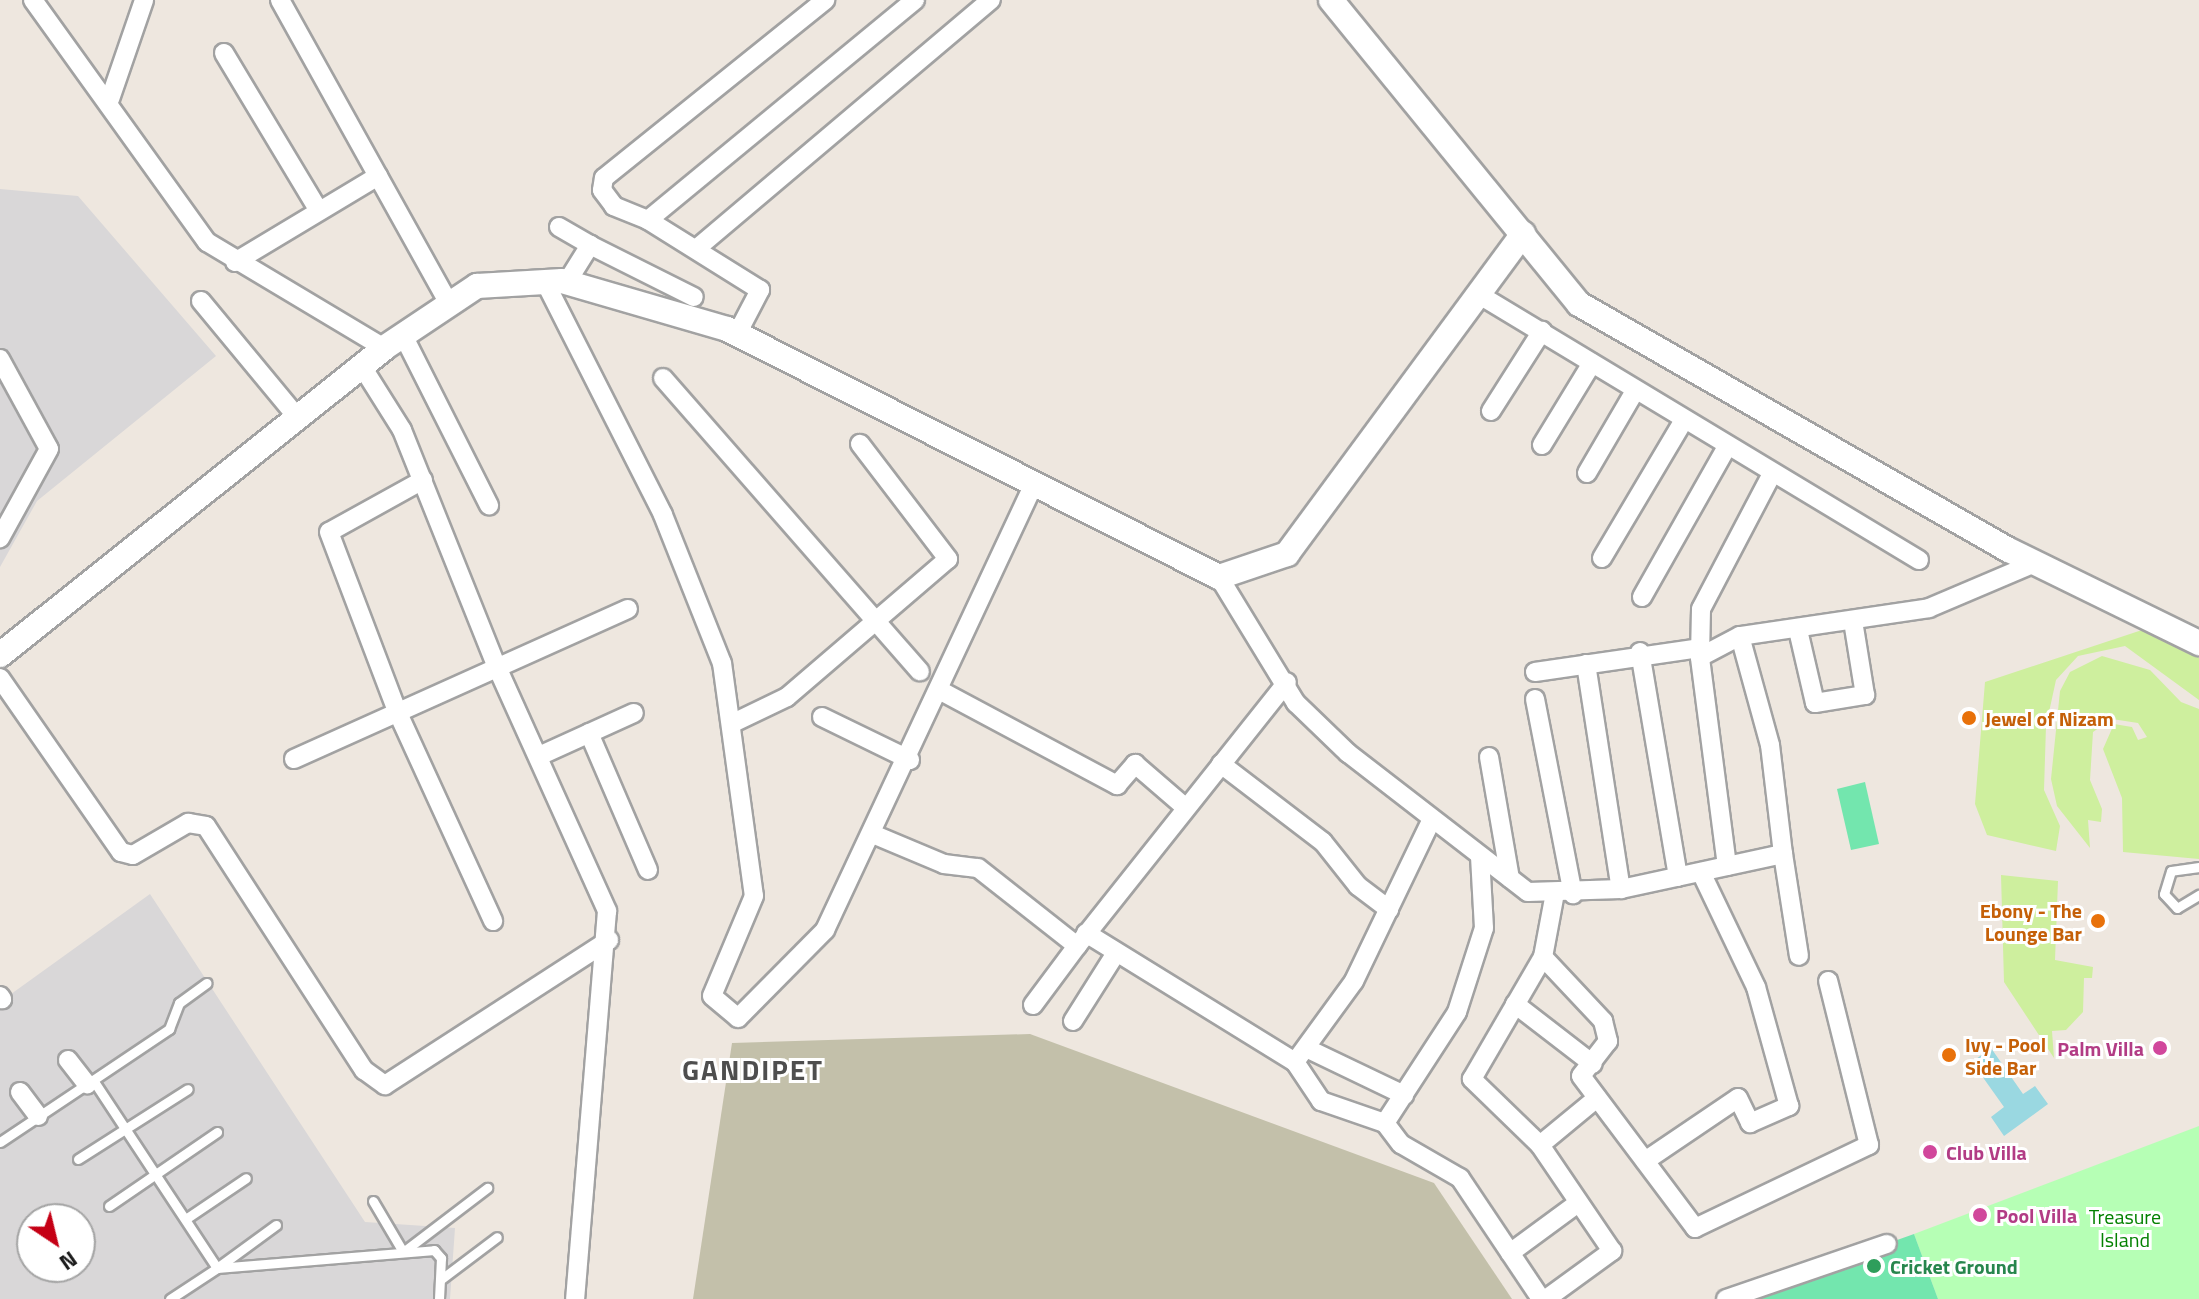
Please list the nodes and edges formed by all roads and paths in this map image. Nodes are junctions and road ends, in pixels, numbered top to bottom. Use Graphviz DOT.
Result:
graph roads {
  1 [pos="33,0"];
  2 [pos="144,0"];
  3 [pos="280,0"];
  4 [pos="825,0"];
  5 [pos="915,0"];
  6 [pos="991,0"];
  7 [pos="1331,0"];
  8 [pos="224,53"];
  9 [pos="110,99"];
  10 [pos="378,176"];
  11 [pos="319,211"];
  12 [pos="648,220"];
  13 [pos="559,227"];
  14 [pos="1523,234"];
  15 [pos="590,245"];
  16 [pos="696,249"];
  17 [pos="235,262"];
  18 [pos="556,282"];
  19 [pos="1478,294"];
  20 [pos="694,297"];
  21 [pos="201,301"];
  22 [pos="449,304"];
  23 [pos="1542,331"];
  24 [pos="737,334"];
  25 [pos="393,341"];
  26 [pos="0,359"];
  27 [pos="1592,363"];
  28 [pos="363,368"];
  29 [pos="663,378"];
  30 [pos="1635,391"];
  31 [pos="1491,411"];
  32 [pos="297,417"];
  33 [pos="1684,420"];
  34 [pos="860,444"];
  35 [pos="1542,445"];
  36 [pos="1727,447"];
  37 [pos="1587,473"];
  38 [pos="1772,474"];
  39 [pos="423,480"];
  40 [pos="1033,485"];
  41 [pos="489,505"];
  42 [pos="0,538"];
  43 [pos="1602,558"];
  44 [pos="1919,560"];
  45 [pos="2035,563"];
  46 [pos="1219,577"];
  47 [pos="1642,597"];
  48 [pos="628,609"];
  49 [pos="873,617"];
  50 [pos="1853,621"];
  51 [pos="1798,630"];
  52 [pos="1740,636"];
  53 [pos="2199,643"];
  54 [pos="1698,649"];
  55 [pos="1640,652"];
  56 [pos="0,655"];
  57 [pos="1586,664"];
  58 [pos="497,667"];
  59 [pos="920,672"];
  60 [pos="1535,672"];
  61 [pos="0,678"];
  62 [pos="1287,682"];
  63 [pos="941,691"];
  64 [pos="1535,699"];
  65 [pos="397,711"];
  66 [pos="634,713"];
  67 [pos="822,717"];
  68 [pos="731,724"];
  69 [pos="589,733"];
  70 [pos="539,756"];
  71 [pos="1489,757"];
  72 [pos="294,759"];
  73 [pos="910,760"];
  74 [pos="1221,764"];
  75 [pos="1186,808"];
  76 [pos="1432,819"];
  77 [pos="875,835"];
  78 [pos="1783,854"];
  79 [pos="1480,857"];
  80 [pos="1727,866"];
  81 [pos="2199,867"];
  82 [pos="648,870"];
  83 [pos="1701,872"];
  84 [pos="1678,877"];
  85 [pos="1510,878"];
  86 [pos="1621,889"];
  87 [pos="1564,894"];
  88 [pos="2199,895"];
  89 [pos="1389,909"];
  90 [pos="493,921"];
  91 [pos="1081,939"];
  92 [pos="609,940"];
  93 [pos="1116,953"];
  94 [pos="1799,956"];
  95 [pos="1543,957"];
  96 [pos="1828,981"];
  97 [pos="207,983"];
  98 [pos="1515,1004"];
  99 [pos="1033,1005"];
  100 [pos="1073,1021"];
  101 [pos="1300,1055"];
  102 [pos="68,1060"];
  103 [pos="1593,1064"];
  104 [pos="90,1082"];
  105 [pos="188,1089"];
  106 [pos="20,1092"];
  107 [pos="1404,1095"];
  108 [pos="1597,1098"];
  109 [pos="38,1116"];
  110 [pos="1385,1123"];
  111 [pos="125,1129"];
  112 [pos="217,1132"];
  113 [pos="0,1142"];
  114 [pos="1540,1145"];
  115 [pos="78,1159"];
  116 [pos="1645,1161"];
  117 [pos="157,1174"];
  118 [pos="246,1178"];
  119 [pos="487,1188"];
  120 [pos="373,1201"];
  121 [pos="1578,1203"];
  122 [pos="109,1206"];
  123 [pos="187,1218"];
  124 [pos="276,1225"];
  125 [pos="497,1237"];
  126 [pos="1887,1244"];
  127 [pos="403,1252"];
  128 [pos="1510,1253"];
  129 [pos="217,1268"];
  130 [pos="440,1280"];
  131 [pos="170,1299"];
  132 [pos="439,1299"];
  133 [pos="575,1299"];
  134 [pos="1544,1299"];
  135 [pos="1726,1299"];
  1 -- 9 [label="street"];
  2 -- 9 [label="street"];
  3 -- 10 [label="street"];
  4 -- 12 [label="street"];
  5 -- 12 [label="street"];
  6 -- 16 [label="street"];
  7 -- 14 [label="street"];
  8 -- 11 [label="street"];
  9 -- 17 [label="street"];
  10 -- 11 [label="street"];
  10 -- 22 [label="street"];
  11 -- 17 [label="street"];
  12 -- 16 [label="street"];
  13 -- 15 [label="street"];
  14 -- 19 [label="street"];
  14 -- 45 [label="street"];
  15 -- 18 [label="street"];
  15 -- 20 [label="street"];
  16 -- 24 [label="street"];
  17 -- 25 [label="street"];
  18 -- 22 [label="street"];
  18 -- 24 [label="street"];
  18 -- 68 [label="street"];
  19 -- 23 [label="street"];
  19 -- 46 [label="street"];
  21 -- 32 [label="street"];
  22 -- 25 [label="street"];
  23 -- 27 [label="street"];
  23 -- 31 [label="street"];
  24 -- 40 [label="street"];
  25 -- 28 [label="street"];
  25 -- 41 [label="street"];
  26 -- 42 [label="street"];
  27 -- 30 [label="street"];
  27 -- 35 [label="street"];
  28 -- 32 [label="street"];
  28 -- 39 [label="street"];
  29 -- 49 [label="street"];
  30 -- 33 [label="street"];
  30 -- 37 [label="street"];
  32 -- 56 [label="street"];
  33 -- 36 [label="street"];
  33 -- 43 [label="street"];
  34 -- 49 [label="street"];
  36 -- 38 [label="street"];
  36 -- 47 [label="street"];
  38 -- 44 [label="street"];
  38 -- 54 [label="street"];
  39 -- 58 [label="street"];
  39 -- 65 [label="street"];
  40 -- 46 [label="street"];
  40 -- 63 [label="street"];
  45 -- 50 [label="street"];
  45 -- 53 [label="street"];
  46 -- 62 [label="street"];
  48 -- 58 [label="street"];
  49 -- 59 [label="street"];
  49 -- 68 [label="street"];
  50 -- 51 [label="street"];
  50 -- 51 [label="street"];
  51 -- 52 [label="street"];
  52 -- 54 [label="street"];
  52 -- 78 [label="street"];
  54 -- 55 [label="street"];
  54 -- 80 [label="street"];
  55 -- 57 [label="street"];
  55 -- 84 [label="street"];
  57 -- 60 [label="street"];
  57 -- 86 [label="street"];
  58 -- 65 [label="street"];
  58 -- 70 [label="street"];
  61 -- 92 [label="street"];
  62 -- 74 [label="street"];
  62 -- 76 [label="street"];
  63 -- 73 [label="street"];
  63 -- 75 [label="street"];
  64 -- 87 [label="street"];
  65 -- 72 [label="street"];
  65 -- 90 [label="street"];
  66 -- 69 [label="street"];
  67 -- 73 [label="street"];
  68 -- 77 [label="street"];
  69 -- 70 [label="street"];
  69 -- 82 [label="street"];
  70 -- 92 [label="street"];
  71 -- 85 [label="street"];
  73 -- 77 [label="street"];
  74 -- 75 [label="street"];
  74 -- 89 [label="street"];
  75 -- 91 [label="street"];
  76 -- 79 [label="street"];
  76 -- 89 [label="street"];
  77 -- 91 [label="street"];
  78 -- 80 [label="street"];
  78 -- 94 [label="street"];
  79 -- 85 [label="street"];
  79 -- 107 [label="street"];
  80 -- 83 [label="street"];
  81 -- 88 [label="lane"];
  83 -- 84 [label="street"];
  83 -- 116 [label="street"];
  84 -- 86 [label="street"];
  85 -- 87 [label="street"];
  86 -- 87 [label="street"];
  87 -- 95 [label="street"];
  89 -- 101 [label="street"];
  91 -- 93 [label="street"];
  91 -- 99 [label="street"];
  92 -- 133 [label="street"];
  93 -- 100 [label="street"];
  93 -- 101 [label="street"];
  95 -- 98 [label="street"];
  95 -- 103 [label="street"];
  96 -- 116 [label="street"];
  97 -- 104 [label="lane"];
  98 -- 103 [label="street"];
  98 -- 114 [label="street"];
  101 -- 107 [label="street"];
  101 -- 110 [label="street"];
  102 -- 104 [label="street"];
  103 -- 108 [label="street"];
  104 -- 109 [label="lane"];
  104 -- 111 [label="lane"];
  105 -- 111 [label="lane"];
  106 -- 109 [label="street"];
  107 -- 110 [label="street"];
  108 -- 114 [label="street"];
  108 -- 116 [label="street"];
  109 -- 113 [label="lane"];
  110 -- 128 [label="street"];
  111 -- 115 [label="lane"];
  111 -- 117 [label="lane"];
  112 -- 117 [label="lane"];
  114 -- 121 [label="street"];
  117 -- 122 [label="lane"];
  117 -- 123 [label="lane"];
  118 -- 123 [label="lane"];
  119 -- 127 [label="lane"];
  120 -- 127 [label="lane"];
  121 -- 128 [label="street"];
  121 -- 134 [label="street"];
  123 -- 129 [label="lane"];
  124 -- 129 [label="lane"];
  125 -- 130 [label="lane"];
  126 -- 135 [label="street"];
  127 -- 129 [label="lane"];
  127 -- 130 [label="lane"];
  128 -- 134 [label="street"];
  129 -- 131 [label="lane"];
  130 -- 132 [label="lane"];
}
